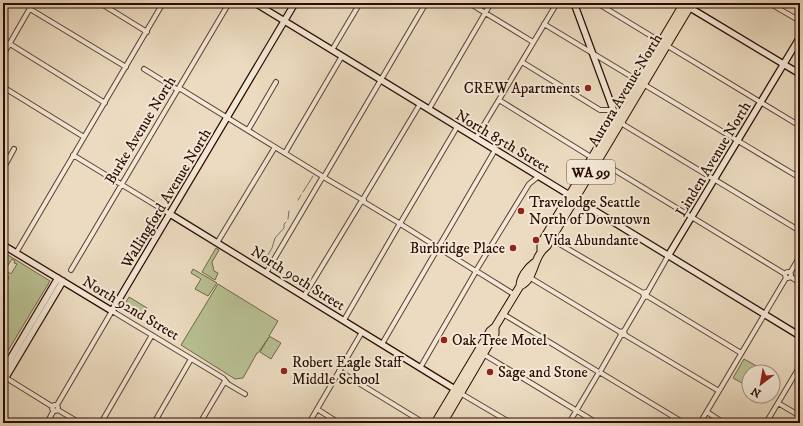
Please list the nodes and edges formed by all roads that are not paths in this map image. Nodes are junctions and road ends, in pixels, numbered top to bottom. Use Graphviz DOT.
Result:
graph roads {
  1 [pos="33,3"];
  2 [pos="100,3"];
  3 [pos="163,3"];
  4 [pos="229,3"];
  5 [pos="255,3"];
  6 [pos="295,3"];
  7 [pos="360,3"];
  8 [pos="426,3"];
  9 [pos="469,3"];
  10 [pos="491,3"];
  11 [pos="557,3"];
  12 [pos="574,3"];
  13 [pos="597,3"];
  14 [pos="769,3"];
  15 [pos="686,4"];
  16 [pos="30,9"];
  17 [pos="485,13"];
  18 [pos="284,21"];
  19 [pos="800,21"];
  20 [pos="544,24"];
  21 [pos="147,32"];
  22 [pos="800,37"];
  23 [pos="533,42"];
  24 [pos="663,43"];
  25 [pos="10,44"];
  26 [pos="332,50"];
  27 [pos="592,53"];
  28 [pos="3,55"];
  29 [pos="342,56"];
  30 [pos="522,62"];
  31 [pos="784,64"];
  32 [pos="126,67"];
  33 [pos="144,69"];
  34 [pos="800,74"];
  35 [pos="380,79"];
  36 [pos="276,82"];
  37 [pos="640,82"];
  38 [pos="3,87"];
  39 [pos="178,89"];
  40 [pos="499,100"];
  41 [pos="761,102"];
  42 [pos="105,103"];
  43 [pos="420,104"];
  44 [pos="429,109"];
  45 [pos="617,115"];
  46 [pos="227,118"];
  47 [pos="800,126"];
  48 [pos="457,127"];
  49 [pos="248,130"];
  50 [pos="84,137"];
  51 [pos="476,138"];
  52 [pos="738,141"];
  53 [pos="275,147"];
  54 [pos="14,150"];
  55 [pos="495,150"];
  56 [pos="285,153"];
  57 [pos="73,155"];
  58 [pos="597,160"];
  59 [pos="3,169"];
  60 [pos="539,176"];
  61 [pos="324,177"];
  62 [pos="800,178"];
  63 [pos="714,179"];
  64 [pos="122,184"];
  65 [pos="572,197"];
  66 [pos="362,200"];
  67 [pos="170,214"];
  68 [pos="692,217"];
  69 [pos="400,224"];
  70 [pos="800,231"];
  71 [pos="551,239"];
  72 [pos="217,243"];
  73 [pos="3,245"];
  74 [pos="438,247"];
  75 [pos="541,250"];
  76 [pos="16,253"];
  77 [pos="668,256"];
  78 [pos="800,256"];
  79 [pos="534,263"];
  80 [pos="71,270"];
  81 [pos="476,271"];
  82 [pos="266,273"];
  83 [pos="788,275"];
  84 [pos="529,277"];
  85 [pos="60,280"];
  86 [pos="800,283"];
  87 [pos="520,286"];
  88 [pos="515,295"];
  89 [pos="645,295"];
  90 [pos="304,296"];
  91 [pos="112,311"];
  92 [pos="504,314"];
  93 [pos="764,314"];
  94 [pos="344,320"];
  95 [pos="496,328"];
  96 [pos="362,332"];
  97 [pos="622,333"];
  98 [pos="152,335"];
  99 [pos="800,336"];
  100 [pos="382,344"];
  101 [pos="741,353"];
  102 [pos="483,354"];
  103 [pos="191,359"];
  104 [pos="800,366"];
  105 [pos="420,368"];
  106 [pos="339,370"];
  107 [pos="3,371"];
  108 [pos="600,372"];
  109 [pos="4,379"];
  110 [pos="225,381"];
  111 [pos="458,391"];
  112 [pos="719,391"];
  113 [pos="245,394"];
  114 [pos="781,398"];
  115 [pos="777,404"];
  116 [pos="780,404"];
  117 [pos="55,408"];
  118 [pos="316,409"];
  119 [pos="576,410"];
  120 [pos="707,412"];
  121 [pos="800,416"];
  122 [pos="47,423"];
  123 [pos="80,423"];
  124 [pos="101,423"];
  125 [pos="154,423"];
  126 [pos="200,423"];
  127 [pos="308,423"];
  128 [pos="339,423"];
  129 [pos="424,423"];
  130 [pos="435,423"];
  131 [pos="443,423"];
  132 [pos="510,423"];
  133 [pos="569,423"];
  134 [pos="597,423"];
  135 [pos="684,423"];
  136 [pos="700,423"];
  137 [pos="724,423"];
  138 [pos="766,423"];
  1 -- 16 [label="street"];
  2 -- 21 [label="street"];
  3 -- 21 [label="street"];
  4 -- 39 [label="street, Burke Avenue North"];
  5 -- 18 [label="street, North 85th Street"];
  6 -- 18 [label="street, Wallingford Avenue North"];
  7 -- 26 [label="street"];
  8 -- 35 [label="street"];
  9 -- 17 [label="street"];
  10 -- 17 [label="street"];
  11 -- 20 [label="street"];
  12 -- 27 [label="street"];
  13 -- 24 [label="street"];
  14 -- 19 [label="street"];
  15 -- 24 [label="highway, Aurora Avenue North / WA 99"];
  15 -- 31 [label="street"];
  16 -- 25 [label="street"];
  16 -- 32 [label="street"];
  17 -- 23 [label="street"];
  17 -- 44 [label="street"];
  18 -- 26 [label="street, North 85th Street"];
  18 -- 46 [label="street, Wallingford Avenue North"];
  20 -- 23 [label="street"];
  20 -- 27 [label="street"];
  21 -- 32 [label="street"];
  22 -- 31 [label="street, Linden Avenue North"];
  23 -- 30 [label="street"];
  24 -- 37 [label="highway, Aurora Avenue North / WA 99"];
  24 -- 41 [label="street"];
  25 -- 28 [label="street"];
  25 -- 42 [label="street"];
  26 -- 29 [label="street, North 85th Street"];
  27 -- 37 [label="street"];
  27 -- 45 [label="street"];
  29 -- 35 [label="street, North 85th Street"];
  29 -- 56 [label="street"];
  30 -- 40 [label="street"];
  30 -- 45 [label="street"];
  31 -- 34 [label="street"];
  31 -- 41 [label="street, Linden Avenue North"];
  32 -- 42 [label="street"];
  33 -- 39 [label="street"];
  35 -- 43 [label="street, North 85th Street"];
  35 -- 61 [label="street"];
  36 -- 49 [label="street"];
  37 -- 45 [label="highway, Aurora Avenue North / WA 99"];
  37 -- 52 [label="street"];
  38 -- 50 [label="street"];
  39 -- 46 [label="street"];
  39 -- 64 [label="street, Burke Avenue North"];
  40 -- 51 [label="street"];
  40 -- 58 [label="street"];
  41 -- 47 [label="street"];
  41 -- 52 [label="street, Linden Avenue North"];
  42 -- 50 [label="street"];
  43 -- 44 [label="street, North 85th Street"];
  43 -- 66 [label="street"];
  44 -- 48 [label="street, North 85th Street"];
  45 -- 58 [label="highway, Aurora Avenue North / WA 99"];
  45 -- 63 [label="street"];
  46 -- 49 [label="street"];
  46 -- 67 [label="street, Wallingford Avenue North"];
  48 -- 51 [label="street, North 85th Street"];
  48 -- 69 [label="street"];
  49 -- 53 [label="street"];
  50 -- 57 [label="street"];
  51 -- 55 [label="street, North 85th Street"];
  52 -- 62 [label="street"];
  52 -- 63 [label="street, Linden Avenue North"];
  53 -- 56 [label="street"];
  53 -- 72 [label="street"];
  54 -- 59 [label="street"];
  55 -- 60 [label="street, North 85th Street"];
  55 -- 74 [label="street"];
  56 -- 61 [label="street"];
  57 -- 64 [label="street, North 90th Street"];
  57 -- 76 [label="street"];
  58 -- 65 [label="highway, Aurora Avenue North / WA 99"];
  58 -- 68 [label="street"];
  60 -- 65 [label="street, North 85th Street"];
  60 -- 81 [label="street"];
  61 -- 66 [label="street"];
  61 -- 82 [label="street"];
  63 -- 68 [label="street, Linden Avenue North"];
  63 -- 70 [label="street"];
  64 -- 67 [label="street, North 90th Street"];
  64 -- 80 [label="street, Burke Avenue North"];
  65 -- 71 [label="highway, Aurora Avenue North / WA 99"];
  65 -- 75 [label="highway, Aurora Avenue North / WA 99"];
  65 -- 77 [label="street, North 85th Street"];
  66 -- 69 [label="street"];
  66 -- 90 [label="street"];
  67 -- 72 [label="street, North 90th Street"];
  67 -- 91 [label="street, Wallingford Avenue North"];
  68 -- 77 [label="street, Linden Avenue North"];
  68 -- 83 [label="street"];
  69 -- 74 [label="street"];
  69 -- 94 [label="street"];
  71 -- 75 [label="highway, Aurora Avenue North / WA 99"];
  71 -- 89 [label="street"];
  72 -- 82 [label="street, North 90th Street"];
  73 -- 76 [label="street, North 92nd Street"];
  74 -- 81 [label="street"];
  74 -- 100 [label="street"];
  75 -- 79 [label="highway, Aurora Avenue North / WA 99"];
  76 -- 85 [label="street, North 92nd Street"];
  77 -- 89 [label="street, Linden Avenue North"];
  77 -- 93 [label="street, North 85th Street"];
  78 -- 83 [label="street"];
  79 -- 84 [label="highway, Aurora Avenue North / WA 99"];
  79 -- 87 [label="highway, Aurora Avenue North / WA 99"];
  81 -- 88 [label="street"];
  81 -- 105 [label="street"];
  82 -- 90 [label="street, North 90th Street"];
  83 -- 86 [label="street"];
  83 -- 93 [label="street"];
  84 -- 87 [label="highway, Aurora Avenue North / WA 99"];
  84 -- 97 [label="street"];
  85 -- 91 [label="street, North 92nd Street"];
  85 -- 107 [label="street"];
  85 -- 109 [label="street"];
  87 -- 88 [label="highway, Aurora Avenue North / WA 99"];
  88 -- 92 [label="highway, Aurora Avenue North / WA 99"];
  89 -- 97 [label="street, Linden Avenue North"];
  89 -- 101 [label="street"];
  90 -- 94 [label="street, North 90th Street"];
  91 -- 98 [label="street, North 92nd Street"];
  91 -- 117 [label="street, Wallingford Avenue North"];
  92 -- 95 [label="highway, Aurora Avenue North / WA 99"];
  92 -- 108 [label="street"];
  93 -- 99 [label="street, North 85th Street"];
  93 -- 101 [label="street"];
  94 -- 96 [label="street, North 90th Street"];
  95 -- 102 [label="highway, Aurora Avenue North / WA 99"];
  95 -- 111 [label="highway, Aurora Avenue North / WA 99"];
  96 -- 100 [label="street, North 90th Street"];
  96 -- 106 [label="street"];
  97 -- 108 [label="street, Linden Avenue North"];
  97 -- 112 [label="street"];
  98 -- 103 [label="street, North 92nd Street"];
  98 -- 124 [label="street"];
  100 -- 105 [label="street, North 90th Street"];
  101 -- 112 [label="street"];
  102 -- 111 [label="highway, Aurora Avenue North / WA 99"];
  102 -- 119 [label="street"];
  103 -- 110 [label="street, North 92nd Street"];
  103 -- 125 [label="street"];
  104 -- 114 [label="street"];
  105 -- 111 [label="street, North 90th Street"];
  106 -- 118 [label="street"];
  106 -- 129 [label="street"];
  108 -- 119 [label="street, Linden Avenue North"];
  108 -- 135 [label="street"];
  109 -- 117 [label="street"];
  110 -- 113 [label="street, North 92nd Street"];
  110 -- 126 [label="street"];
  111 -- 130 [label="highway, Aurora Avenue North / WA 99"];
  111 -- 131 [label="highway, Aurora Avenue North / WA 99"];
  111 -- 132 [label="street, North 90th Street"];
  112 -- 120 [label="street"];
  115 -- 138 [label="street"];
  116 -- 121 [label="street"];
  117 -- 122 [label="street, Wallingford Avenue North"];
  117 -- 123 [label="street"];
  118 -- 127 [label="street"];
  118 -- 128 [label="street"];
  119 -- 133 [label="street, Linden Avenue North"];
  119 -- 134 [label="street"];
  120 -- 136 [label="street"];
  120 -- 137 [label="street"];
}
